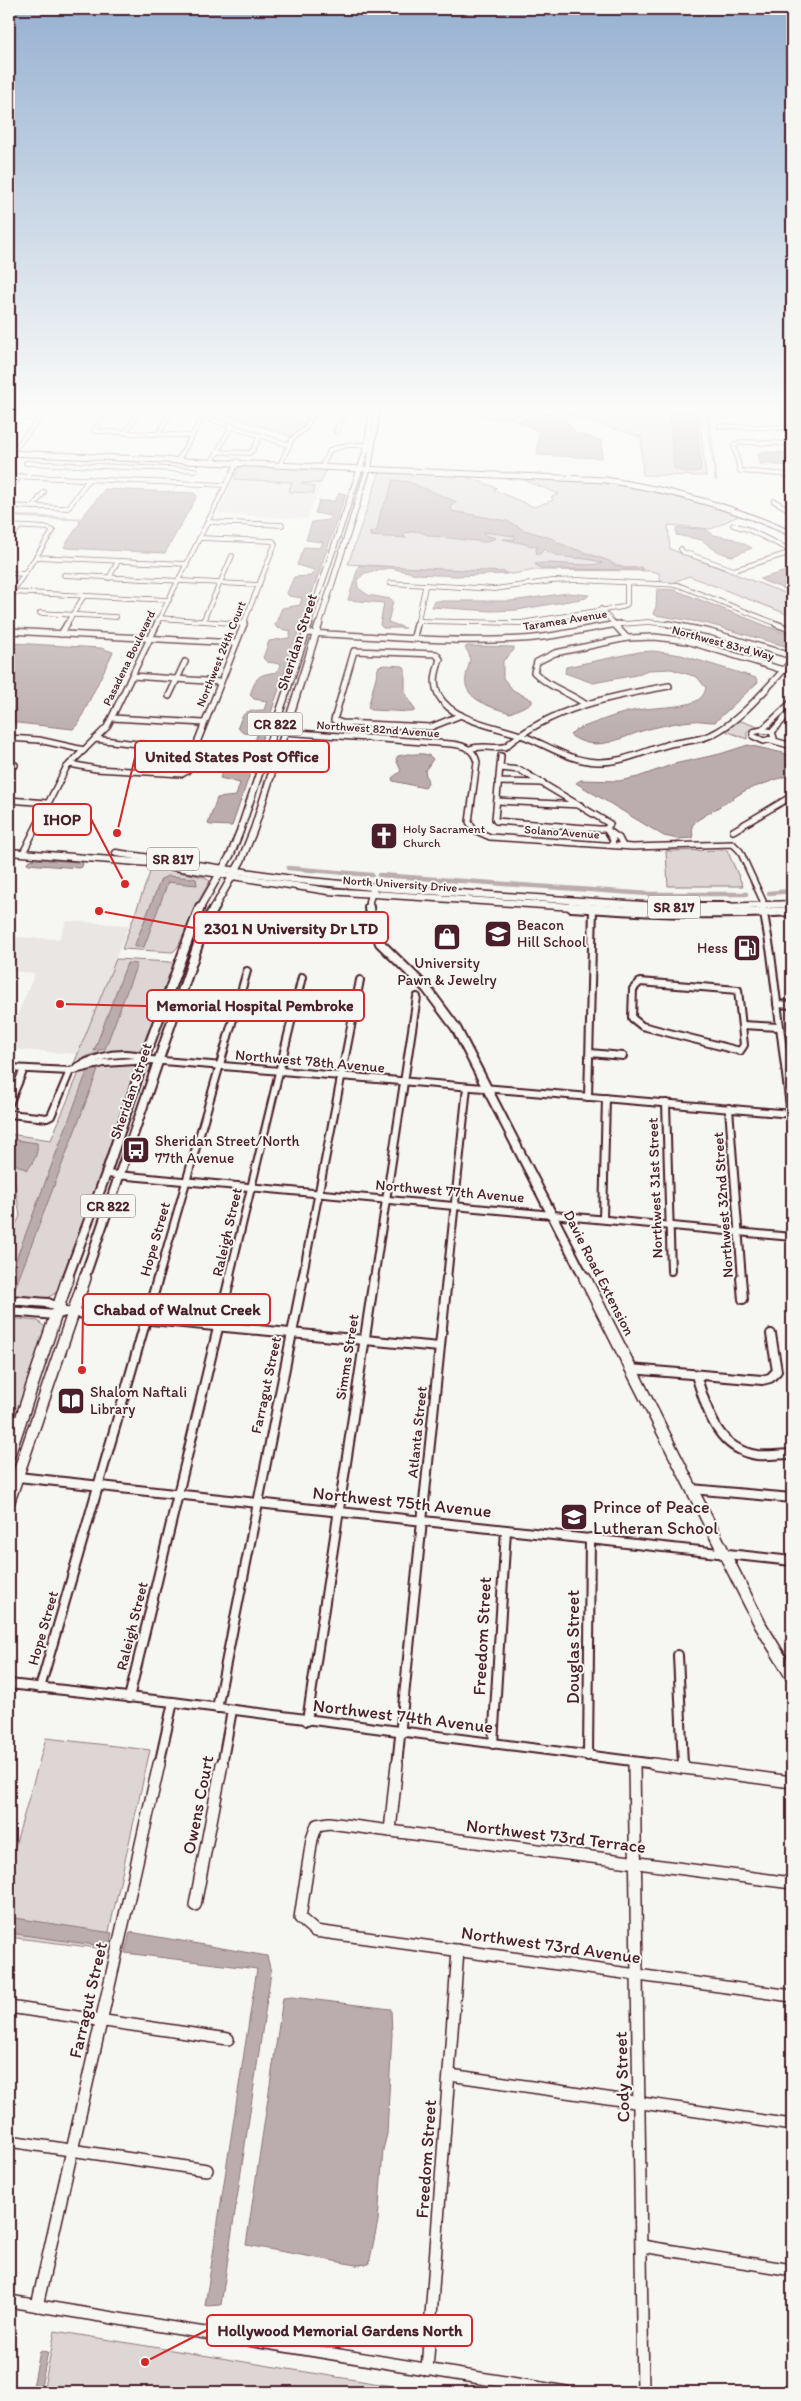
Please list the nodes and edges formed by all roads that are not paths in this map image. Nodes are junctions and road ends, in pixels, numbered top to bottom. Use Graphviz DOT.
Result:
graph roads {
  1 [pos="344,520"];
  2 [pos="351,520"];
  3 [pos="760,520"];
  4 [pos="773,520"];
  5 [pos="208,522"];
  6 [pos="282,525"];
  7 [pos="734,525"];
  8 [pos="9,526"];
  9 [pos="19,527"];
  10 [pos="792,528"];
  11 [pos="792,534"];
  12 [pos="200,538"];
  13 [pos="9,541"];
  14 [pos="681,549"];
  15 [pos="792,552"];
  16 [pos="232,556"];
  17 [pos="36,557"];
  18 [pos="118,561"];
  19 [pos="187,564"];
  20 [pos="9,573"];
  21 [pos="24,574"];
  22 [pos="64,575"];
  23 [pos="109,578"];
  24 [pos="179,581"];
  25 [pos="627,582"];
  26 [pos="220,583"];
  27 [pos="390,583"];
  28 [pos="259,585"];
  29 [pos="425,587"];
  30 [pos="11,592"];
  31 [pos="84,596"];
  32 [pos="9,597"];
  33 [pos="169,600"];
  34 [pos="598,610"];
  35 [pos="40,612"];
  36 [pos="72,614"];
  37 [pos="116,617"];
  38 [pos="159,618"];
  39 [pos="203,621"];
  40 [pos="418,621"];
  41 [pos="244,624"];
  42 [pos="611,624"];
  43 [pos="792,630"];
  44 [pos="9,631"];
  45 [pos="307,631"];
  46 [pos="316,632"];
  47 [pos="61,634"];
  48 [pos="416,637"];
  49 [pos="149,639"];
  50 [pos="624,639"];
  51 [pos="236,643"];
  52 [pos="416,652"];
  53 [pos="792,655"];
  54 [pos="792,661"];
  55 [pos="185,662"];
  56 [pos="783,670"];
  57 [pos="132,676"];
  58 [pos="177,679"];
  59 [pos="220,682"];
  60 [pos="669,686"];
  61 [pos="169,696"];
  62 [pos="792,702"];
  63 [pos="585,704"];
  64 [pos="792,710"];
  65 [pos="461,715"];
  66 [pos="112,718"];
  67 [pos="204,723"];
  68 [pos="762,730"];
  69 [pos="284,732"];
  70 [pos="522,735"];
  71 [pos="772,736"];
  72 [pos="9,738"];
  73 [pos="95,739"];
  74 [pos="146,745"];
  75 [pos="792,745"];
  76 [pos="470,749"];
  77 [pos="84,750"];
  78 [pos="501,756"];
  79 [pos="70,764"];
  80 [pos="9,765"];
  81 [pos="15,765"];
  82 [pos="500,768"];
  83 [pos="498,782"];
  84 [pos="542,783"];
  85 [pos="792,796"];
  86 [pos="9,800"];
  87 [pos="496,801"];
  88 [pos="47,802"];
  89 [pos="580,805"];
  90 [pos="606,829"];
  91 [pos="733,831"];
  92 [pos="614,837"];
  93 [pos="612,845"];
  94 [pos="623,846"];
  95 [pos="9,847"];
  96 [pos="24,851"];
  97 [pos="9,852"];
  98 [pos="223,866"];
  99 [pos="236,869"];
  100 [pos="219,874"];
  101 [pos="232,876"];
  102 [pos="372,890"];
  103 [pos="586,902"];
  104 [pos="511,903"];
  105 [pos="792,904"];
  106 [pos="666,907"];
  107 [pos="593,909"];
  108 [pos="763,910"];
  109 [pos="792,911"];
  110 [pos="247,971"];
  111 [pos="302,977"];
  112 [pos="360,980"];
  113 [pos="417,997"];
  114 [pos="777,1004"];
  115 [pos="792,1005"];
  116 [pos="742,1025"];
  117 [pos="779,1028"];
  118 [pos="590,1053"];
  119 [pos="623,1056"];
  120 [pos="149,1060"];
  121 [pos="219,1066"];
  122 [pos="9,1068"];
  123 [pos="24,1069"];
  124 [pos="279,1070"];
  125 [pos="70,1071"];
  126 [pos="341,1076"];
  127 [pos="404,1081"];
  128 [pos="468,1086"];
  129 [pos="488,1088"];
  130 [pos="588,1097"];
  131 [pos="606,1098"];
  132 [pos="666,1103"];
  133 [pos="9,1104"];
  134 [pos="730,1108"];
  135 [pos="792,1113"];
  136 [pos="9,1114"];
  137 [pos="792,1123"];
  138 [pos="106,1174"];
  139 [pos="118,1175"];
  140 [pos="186,1181"];
  141 [pos="252,1187"];
  142 [pos="319,1193"];
  143 [pos="386,1200"];
  144 [pos="455,1206"];
  145 [pos="552,1215"];
  146 [pos="603,1219"];
  147 [pos="670,1226"];
  148 [pos="738,1232"];
  149 [pos="792,1236"];
  150 [pos="672,1271"];
  151 [pos="743,1299"];
  152 [pos="11,1300"];
  153 [pos="9,1310"];
  154 [pos="63,1311"];
  155 [pos="147,1318"];
  156 [pos="219,1325"];
  157 [pos="292,1333"];
  158 [pos="771,1334"];
  159 [pos="364,1340"];
  160 [pos="439,1347"];
  161 [pos="630,1369"];
  162 [pos="696,1375"];
  163 [pos="792,1454"];
  164 [pos="9,1455"];
  165 [pos="13,1476"];
  166 [pos="100,1484"];
  167 [pos="690,1489"];
  168 [pos="178,1494"];
  169 [pos="792,1498"];
  170 [pos="9,1501"];
  171 [pos="257,1503"];
  172 [pos="339,1512"];
  173 [pos="422,1520"];
  174 [pos="506,1530"];
  175 [pos="590,1538"];
  176 [pos="724,1554"];
  177 [pos="792,1561"];
  178 [pos="678,1655"];
  179 [pos="792,1678"];
  180 [pos="9,1684"];
  181 [pos="40,1688"];
  182 [pos="129,1698"];
  183 [pos="173,1702"];
  184 [pos="217,1708"];
  185 [pos="232,1710"];
  186 [pos="307,1721"];
  187 [pos="400,1732"];
  188 [pos="493,1744"];
  189 [pos="588,1756"];
  190 [pos="634,1762"];
  191 [pos="683,1768"];
  192 [pos="792,1782"];
  193 [pos="390,1831"];
  194 [pos="636,1863"];
  195 [pos="792,1883"];
  196 [pos="195,1905"];
  197 [pos="306,1925"];
  198 [pos="458,1950"];
  199 [pos="637,1975"];
  200 [pos="792,1996"];
  201 [pos="9,2008"];
  202 [pos="102,2020"];
  203 [pos="228,2039"];
  204 [pos="450,2075"];
  205 [pos="641,2103"];
  206 [pos="792,2125"];
  207 [pos="9,2142"];
  208 [pos="72,2152"];
  209 [pos="207,2170"];
  210 [pos="642,2246"];
  211 [pos="792,2270"];
  212 [pos="9,2301"];
  213 [pos="37,2306"];
  214 [pos="427,2370"];
  215 [pos="566,2392"];
  216 [pos="643,2392"];
  1 -- 45 [label="main road, Sheridan Street / CR 822"];
  2 -- 46 [label="main road, Sheridan Street / CR 822"];
  3 -- 11 [label="main road"];
  4 -- 10 [label="main road"];
  5 -- 6 [label="street"];
  5 -- 12 [label="street, Pasadena Boulevard"];
  7 -- 15 [label="street"];
  8 -- 9 [label="street"];
  9 -- 13 [label="street"];
  9 -- 17 [label="street"];
  12 -- 19 [label="street, Pasadena Boulevard"];
  12 -- 28 [label="street, Northwest 24th Court"];
  14 -- 15 [label="street"];
  16 -- 26 [label="street"];
  17 -- 18 [label="street"];
  17 -- 21 [label="street"];
  18 -- 19 [label="street"];
  18 -- 23 [label="street"];
  19 -- 24 [label="street, Pasadena Boulevard"];
  20 -- 21 [label="street"];
  21 -- 30 [label="street"];
  22 -- 23 [label="street"];
  23 -- 24 [label="street"];
  24 -- 26 [label="street"];
  24 -- 33 [label="street, Pasadena Boulevard"];
  25 -- 29 [label="street"];
  25 -- 34 [label="street"];
  25 -- 43 [label="street"];
  26 -- 28 [label="street"];
  26 -- 39 [label="street"];
  27 -- 29 [label="street"];
  28 -- 41 [label="street, Northwest 24th Court"];
  29 -- 40 [label="street"];
  30 -- 31 [label="street"];
  30 -- 32 [label="street"];
  31 -- 33 [label="street"];
  31 -- 36 [label="street"];
  33 -- 38 [label="street, Pasadena Boulevard"];
  34 -- 40 [label="street"];
  34 -- 42 [label="street"];
  35 -- 36 [label="street"];
  36 -- 37 [label="street"];
  36 -- 47 [label="street"];
  38 -- 39 [label="street"];
  38 -- 49 [label="street, Pasadena Boulevard"];
  39 -- 41 [label="street"];
  40 -- 48 [label="street"];
  41 -- 51 [label="street, Northwest 24th Court"];
  42 -- 48 [label="street, Taramea Avenue"];
  42 -- 50 [label="street"];
  42 -- 53 [label="street, Taramea Avenue"];
  44 -- 47 [label="street"];
  45 -- 46 [label="street, Taramea Avenue"];
  45 -- 98 [label="main road, Sheridan Street / CR 822"];
  46 -- 48 [label="street, Taramea Avenue"];
  46 -- 48 [label="street, Taramea Avenue"];
  46 -- 69 [label="main road, Sheridan Street / CR 822"];
  47 -- 49 [label="street"];
  48 -- 52 [label="street"];
  49 -- 51 [label="street"];
  49 -- 57 [label="street, Pasadena Boulevard"];
  50 -- 56 [label="street, Northwest 83rd Way"];
  50 -- 63 [label="street, Northwest 83rd Way"];
  51 -- 59 [label="street, Northwest 24th Court"];
  54 -- 56 [label="street"];
  55 -- 58 [label="street"];
  56 -- 70 [label="street"];
  57 -- 58 [label="street"];
  57 -- 66 [label="street, Pasadena Boulevard"];
  58 -- 59 [label="street"];
  58 -- 61 [label="street"];
  59 -- 67 [label="street, Northwest 24th Court"];
  60 -- 63 [label="street"];
  62 -- 68 [label="street"];
  63 -- 70 [label="street"];
  64 -- 71 [label="street"];
  65 -- 65 [label="street"];
  65 -- 70 [label="street"];
  66 -- 67 [label="street"];
  66 -- 73 [label="street, Pasadena Boulevard"];
  67 -- 79 [label="street, Northwest 24th Court"];
  68 -- 71 [label="street"];
  68 -- 71 [label="street"];
  69 -- 76 [label="street, Northwest 82nd Avenue"];
  69 -- 99 [label="main road, Sheridan Street / CR 822"];
  70 -- 76 [label="street, Northwest 82nd Avenue"];
  71 -- 75 [label="street"];
  72 -- 77 [label="street"];
  73 -- 74 [label="street"];
  73 -- 77 [label="street, Pasadena Boulevard"];
  76 -- 93 [label="street, Solano Avenue"];
  77 -- 79 [label="street, Pasadena Boulevard"];
  78 -- 82 [label="street"];
  79 -- 88 [label="street, Pasadena Boulevard"];
  80 -- 81 [label="street"];
  82 -- 83 [label="street"];
  82 -- 84 [label="street"];
  83 -- 84 [label="street"];
  83 -- 87 [label="street"];
  84 -- 89 [label="street"];
  85 -- 91 [label="street"];
  86 -- 88 [label="street"];
  87 -- 89 [label="street"];
  87 -- 90 [label="street"];
  88 -- 96 [label="street, Pasadena Boulevard"];
  89 -- 90 [label="street"];
  90 -- 92 [label="street"];
  92 -- 93 [label="street"];
  92 -- 94 [label="street"];
  93 -- 94 [label="street, Solano Avenue"];
  94 -- 108 [label="street, Solano Avenue"];
  95 -- 96 [label="main road, North University Drive / SR 817"];
  96 -- 97 [label="main road, North University Drive / SR 817"];
  96 -- 98 [label="main road, North University Drive / SR 817"];
  96 -- 100 [label="main road, North University Drive / SR 817"];
  98 -- 99 [label="main road, North University Drive / SR 817"];
  98 -- 100 [label="main road, Sheridan Street / CR 822"];
  99 -- 101 [label="main road, Sheridan Street / CR 822"];
  99 -- 102 [label="main road, North University Drive / SR 817"];
  100 -- 101 [label="main road, North University Drive / SR 817"];
  100 -- 120 [label="main road, Sheridan Street / CR 822"];
  101 -- 102 [label="main road, North University Drive / SR 817"];
  101 -- 120 [label="main road, Sheridan Street / CR 822"];
  102 -- 103 [label="main road, North University Drive / SR 817"];
  102 -- 104 [label="main road, North University Drive / SR 817"];
  102 -- 129 [label="main road, Davie Road Extension"];
  103 -- 104 [label="main road"];
  103 -- 106 [label="main road, North University Drive / SR 817"];
  104 -- 107 [label="main road, North University Drive / SR 817"];
  105 -- 108 [label="main road, North University Drive / SR 817"];
  106 -- 107 [label="street"];
  106 -- 108 [label="main road, North University Drive / SR 817"];
  107 -- 108 [label="main road, North University Drive / SR 817"];
  107 -- 118 [label="street"];
  108 -- 109 [label="main road, North University Drive / SR 817"];
  108 -- 114 [label="street, Solano Avenue"];
  110 -- 121 [label="street, Hope Street"];
  111 -- 124 [label="street, Raleigh Street"];
  112 -- 126 [label="street, Farragut Street"];
  113 -- 127 [label="street, Simms Street"];
  114 -- 115 [label="street"];
  114 -- 117 [label="street, Solano Avenue"];
  116 -- 116 [label="street"];
  116 -- 117 [label="street"];
  117 -- 135 [label="street, Solano Avenue"];
  118 -- 119 [label="street"];
  118 -- 130 [label="street"];
  120 -- 121 [label="street, Northwest 78th Avenue"];
  120 -- 125 [label="street, Northwest 78th Avenue"];
  120 -- 138 [label="main road, Sheridan Street / CR 822"];
  120 -- 139 [label="main road, Sheridan Street / CR 822"];
  121 -- 124 [label="street, Northwest 78th Avenue"];
  121 -- 140 [label="street, Hope Street"];
  122 -- 123 [label="street, Northwest 78th Avenue"];
  123 -- 125 [label="street, Northwest 78th Avenue"];
  123 -- 133 [label="street"];
  124 -- 126 [label="street, Northwest 78th Avenue"];
  124 -- 141 [label="street, Raleigh Street"];
  125 -- 136 [label="street"];
  126 -- 127 [label="street, Northwest 78th Avenue"];
  126 -- 142 [label="street, Farragut Street"];
  127 -- 128 [label="street, Northwest 78th Avenue"];
  127 -- 143 [label="street, Simms Street"];
  128 -- 129 [label="street"];
  128 -- 144 [label="street, Atlanta Street"];
  129 -- 130 [label="street"];
  129 -- 145 [label="main road, Davie Road Extension"];
  130 -- 131 [label="street"];
  131 -- 132 [label="street"];
  131 -- 146 [label="street"];
  132 -- 134 [label="street"];
  132 -- 147 [label="street, Northwest 31st Street"];
  134 -- 135 [label="street"];
  134 -- 148 [label="street, Northwest 32nd Street"];
  135 -- 137 [label="street, Solano Avenue"];
  138 -- 139 [label="street, Northwest 77th Avenue"];
  138 -- 154 [label="main road, Sheridan Street / CR 822"];
  139 -- 140 [label="street, Northwest 77th Avenue"];
  139 -- 154 [label="main road, Sheridan Street / CR 822"];
  140 -- 141 [label="street, Northwest 77th Avenue"];
  140 -- 155 [label="street, Hope Street"];
  141 -- 142 [label="street, Northwest 77th Avenue"];
  141 -- 156 [label="street, Raleigh Street"];
  142 -- 143 [label="street, Northwest 77th Avenue"];
  142 -- 157 [label="street, Farragut Street"];
  143 -- 144 [label="street, Northwest 77th Avenue"];
  143 -- 159 [label="street, Simms Street"];
  144 -- 145 [label="street, Northwest 77th Avenue"];
  144 -- 160 [label="street, Atlanta Street"];
  145 -- 146 [label="street, Northwest 77th Avenue"];
  145 -- 161 [label="main road, Davie Road Extension"];
  146 -- 147 [label="street, Northwest 77th Avenue"];
  147 -- 148 [label="street, Northwest 77th Avenue"];
  147 -- 150 [label="street, Northwest 31st Street"];
  148 -- 149 [label="street, Northwest 77th Avenue"];
  148 -- 151 [label="street, Northwest 32nd Street"];
  152 -- 153 [label="street"];
  152 -- 154 [label="street"];
  153 -- 154 [label="street"];
  154 -- 155 [label="street"];
  154 -- 164 [label="main road, Sheridan Street / CR 822"];
  154 -- 165 [label="main road, Sheridan Street / CR 822"];
  155 -- 156 [label="street"];
  155 -- 166 [label="street, Hope Street"];
  156 -- 157 [label="street"];
  156 -- 168 [label="street, Raleigh Street"];
  157 -- 159 [label="street"];
  157 -- 171 [label="street, Farragut Street"];
  158 -- 162 [label="street"];
  159 -- 160 [label="street"];
  159 -- 172 [label="street, Simms Street"];
  160 -- 173 [label="street, Atlanta Street"];
  161 -- 162 [label="street"];
  161 -- 167 [label="main road, Davie Road Extension"];
  162 -- 163 [label="street"];
  165 -- 166 [label="street, Northwest 75th Avenue"];
  165 -- 170 [label="main road, Sheridan Street / CR 822"];
  166 -- 168 [label="street, Northwest 75th Avenue"];
  166 -- 181 [label="street, Hope Street"];
  167 -- 169 [label="street"];
  167 -- 176 [label="main road, Davie Road Extension"];
  168 -- 171 [label="street, Northwest 75th Avenue"];
  168 -- 182 [label="street, Raleigh Street"];
  171 -- 172 [label="street, Northwest 75th Avenue"];
  171 -- 184 [label="street, Farragut Street"];
  172 -- 173 [label="street, Northwest 75th Avenue"];
  172 -- 186 [label="street, Simms Street"];
  173 -- 174 [label="street, Northwest 75th Avenue"];
  173 -- 187 [label="street, Atlanta Street"];
  174 -- 175 [label="street, Northwest 75th Avenue"];
  174 -- 188 [label="street, Freedom Street"];
  175 -- 176 [label="street, Northwest 75th Avenue"];
  175 -- 189 [label="street, Douglas Street"];
  176 -- 177 [label="street, Northwest 75th Avenue"];
  176 -- 179 [label="main road, Davie Road Extension"];
  178 -- 191 [label="street"];
  180 -- 181 [label="street, Northwest 74th Avenue"];
  181 -- 182 [label="street, Northwest 74th Avenue"];
  182 -- 183 [label="street, Northwest 74th Avenue"];
  183 -- 184 [label="street, Northwest 74th Avenue"];
  183 -- 202 [label="street, Farragut Street"];
  184 -- 185 [label="street, Northwest 74th Avenue"];
  185 -- 186 [label="street, Northwest 74th Avenue"];
  185 -- 196 [label="street, Owens Court"];
  186 -- 187 [label="street, Northwest 74th Avenue"];
  187 -- 188 [label="street, Northwest 74th Avenue"];
  187 -- 193 [label="street, Atlanta Street"];
  188 -- 189 [label="street, Northwest 74th Avenue"];
  189 -- 190 [label="street, Northwest 74th Avenue"];
  190 -- 191 [label="street, Northwest 74th Avenue"];
  190 -- 194 [label="street, Cody Street"];
  191 -- 192 [label="street, Northwest 74th Avenue"];
  193 -- 194 [label="street, Northwest 73rd Terrace"];
  193 -- 197 [label="street, Northwest 73rd Terrace"];
  194 -- 195 [label="street, Northwest 73rd Terrace"];
  194 -- 199 [label="street, Cody Street"];
  197 -- 198 [label="street, Northwest 73rd Avenue"];
  198 -- 199 [label="street, Northwest 73rd Avenue"];
  198 -- 204 [label="street, Freedom Street"];
  199 -- 200 [label="street, Northwest 73rd Avenue"];
  199 -- 205 [label="street, Cody Street"];
  201 -- 202 [label="street"];
  202 -- 203 [label="street"];
  202 -- 208 [label="street, Farragut Street"];
  204 -- 205 [label="street"];
  204 -- 214 [label="street, Freedom Street"];
  205 -- 206 [label="street"];
  205 -- 210 [label="street, Cody Street"];
  207 -- 208 [label="street"];
  208 -- 209 [label="street"];
  208 -- 213 [label="street, Farragut Street"];
  210 -- 211 [label="street"];
  210 -- 216 [label="street, Cody Street"];
  212 -- 213 [label="street"];
  213 -- 214 [label="street"];
  214 -- 215 [label="street"];
}
